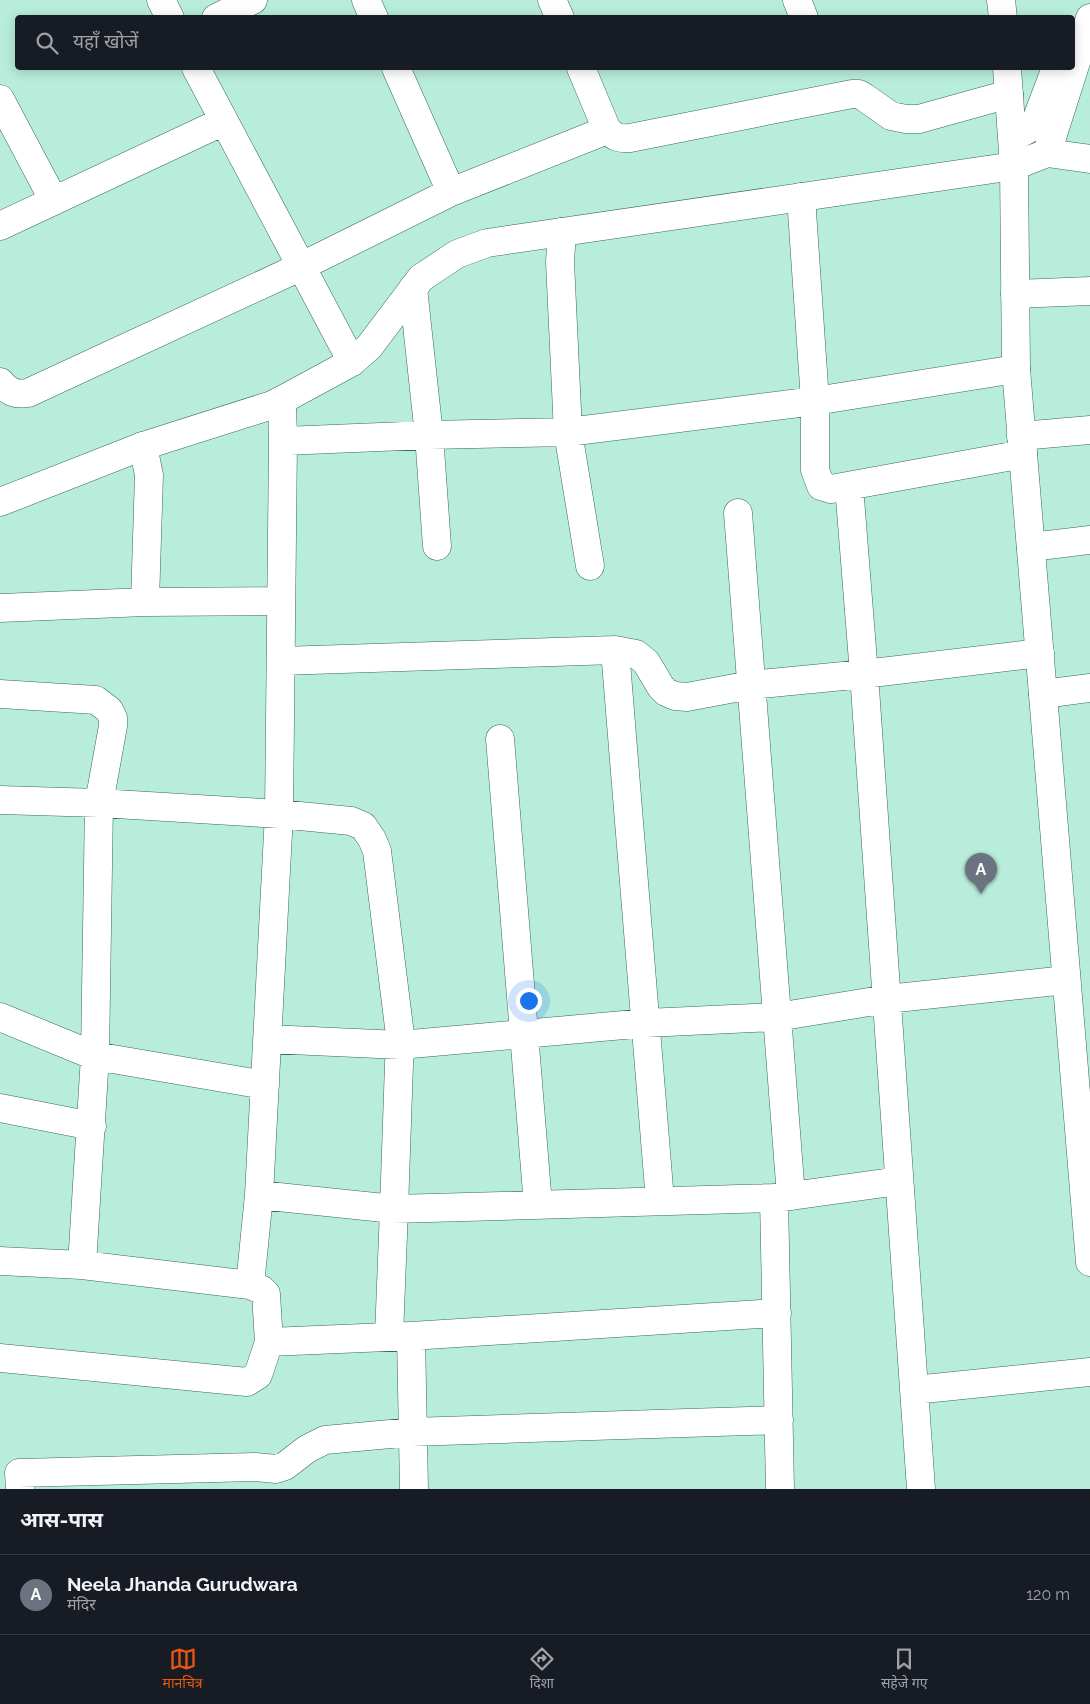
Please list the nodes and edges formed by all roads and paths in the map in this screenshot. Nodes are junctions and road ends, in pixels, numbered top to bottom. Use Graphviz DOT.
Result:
graph roads {
  1 [pos="161,0"];
  2 [pos="253,0"];
  3 [pos="366,0"];
  4 [pos="552,0"];
  5 [pos="797,0"];
  6 [pos="1001,0"];
  7 [pos="1083,0"];
  8 [pos="168,15"];
  9 [pos="222,15"];
  10 [pos="373,15"];
  11 [pos="559,15"];
  12 [pos="803,15"];
  13 [pos="1002,15"];
  14 [pos="1075,17"];
  15 [pos="1090,18"];
  16 [pos="1075,65"];
  17 [pos="197,70"];
  18 [pos="397,70"];
  19 [pos="582,70"];
  20 [pos="1055,70"];
  21 [pos="1073,70"];
  22 [pos="1008,81"];
  23 [pos="0,99"];
  24 [pos="224,121"];
  25 [pos="607,130"];
  26 [pos="1012,138"];
  27 [pos="1047,153"];
  28 [pos="1090,159"];
  29 [pos="1014,166"];
  30 [pos="451,192"];
  31 [pos="802,197"];
  32 [pos="54,201"];
  33 [pos="0,226"];
  34 [pos="562,232"];
  35 [pos="300,267"];
  36 [pos="413,288"];
  37 [pos="1090,290"];
  38 [pos="1015,294"];
  39 [pos="352,362"];
  40 [pos="1016,369"];
  41 [pos="0,382"];
  42 [pos="282,400"];
  43 [pos="815,400"];
  44 [pos="1090,430"];
  45 [pos="568,432"];
  46 [pos="429,435"];
  47 [pos="283,441"];
  48 [pos="1022,445"];
  49 [pos="143,446"];
  50 [pos="849,486"];
  51 [pos="0,502"];
  52 [pos="738,513"];
  53 [pos="1090,540"];
  54 [pos="437,546"];
  55 [pos="1031,547"];
  56 [pos="590,566"];
  57 [pos="282,601"];
  58 [pos="145,602"];
  59 [pos="0,608"];
  60 [pos="614,650"];
  61 [pos="1040,653"];
  62 [pos="281,661"];
  63 [pos="864,674"];
  64 [pos="751,685"];
  65 [pos="1090,688"];
  66 [pos="0,694"];
  67 [pos="1043,694"];
  68 [pos="500,739"];
  69 [pos="0,800"];
  70 [pos="99,802"];
  71 [pos="279,814"];
  72 [pos="1066,980"];
  73 [pos="887,999"];
  74 [pos="777,1017"];
  75 [pos="0,1018"];
  76 [pos="646,1023"];
  77 [pos="524,1034"];
  78 [pos="268,1039"];
  79 [pos="400,1045"];
  80 [pos="95,1056"];
  81 [pos="265,1085"];
  82 [pos="0,1108"];
  83 [pos="1084,1118"];
  84 [pos="92,1126"];
  85 [pos="899,1181"];
  86 [pos="259,1195"];
  87 [pos="783,1197"];
  88 [pos="660,1201"];
  89 [pos="538,1205"];
  90 [pos="394,1209"];
  91 [pos="0,1261"];
  92 [pos="1090,1262"];
  93 [pos="82,1265"];
  94 [pos="250,1285"];
  95 [pos="776,1313"];
  96 [pos="400,1336"];
  97 [pos="269,1342"];
  98 [pos="0,1358"];
  99 [pos="1090,1372"];
  100 [pos="914,1390"];
  101 [pos="779,1420"];
  102 [pos="412,1432"];
  103 [pos="256,1478"];
  104 [pos="20,1489"];
  105 [pos="414,1489"];
  106 [pos="780,1489"];
  107 [pos="921,1489"];
  1 -- 8 [label="street"];
  2 -- 9 [label="street"];
  3 -- 10 [label="street"];
  4 -- 11 [label="street"];
  5 -- 12 [label="street"];
  6 -- 13 [label="street"];
  7 -- 14 [label="street"];
  15 -- 16 [label="street"];
  17 -- 24 [label="street"];
  18 -- 30 [label="street"];
  19 -- 25 [label="street"];
  20 -- 26 [label="street"];
  21 -- 27 [label="street"];
  22 -- 25 [label="street"];
  22 -- 26 [label="street"];
  23 -- 32 [label="street"];
  24 -- 32 [label="street"];
  24 -- 35 [label="street"];
  25 -- 30 [label="street"];
  26 -- 29 [label="street"];
  27 -- 28 [label="street"];
  27 -- 29 [label="street"];
  29 -- 31 [label="street"];
  29 -- 38 [label="street"];
  30 -- 35 [label="street"];
  31 -- 34 [label="street"];
  31 -- 43 [label="street"];
  32 -- 33 [label="street"];
  34 -- 36 [label="street"];
  34 -- 45 [label="street"];
  35 -- 39 [label="street"];
  35 -- 41 [label="street"];
  36 -- 39 [label="street"];
  36 -- 46 [label="street"];
  37 -- 38 [label="street"];
  38 -- 40 [label="street"];
  39 -- 42 [label="street"];
  40 -- 43 [label="street"];
  40 -- 48 [label="street"];
  42 -- 47 [label="street"];
  42 -- 49 [label="street"];
  43 -- 45 [label="street"];
  43 -- 50 [label="street"];
  44 -- 48 [label="street"];
  45 -- 46 [label="street"];
  45 -- 56 [label="street"];
  46 -- 47 [label="street"];
  46 -- 54 [label="street"];
  47 -- 57 [label="street"];
  48 -- 50 [label="street"];
  48 -- 55 [label="street"];
  49 -- 51 [label="street"];
  49 -- 58 [label="street"];
  50 -- 63 [label="street"];
  52 -- 64 [label="street"];
  53 -- 55 [label="street"];
  55 -- 61 [label="street"];
  57 -- 58 [label="street"];
  57 -- 62 [label="street"];
  58 -- 59 [label="street"];
  60 -- 62 [label="street"];
  60 -- 64 [label="street"];
  60 -- 76 [label="street"];
  61 -- 63 [label="street"];
  61 -- 67 [label="street"];
  62 -- 71 [label="street"];
  63 -- 64 [label="street"];
  63 -- 73 [label="street"];
  64 -- 74 [label="street"];
  65 -- 67 [label="street"];
  66 -- 70 [label="street"];
  67 -- 72 [label="street"];
  68 -- 77 [label="street"];
  69 -- 70 [label="street"];
  70 -- 71 [label="street"];
  70 -- 80 [label="street"];
  71 -- 78 [label="street"];
  71 -- 79 [label="street"];
  72 -- 73 [label="street"];
  72 -- 83 [label="street"];
  73 -- 74 [label="street"];
  73 -- 85 [label="street"];
  74 -- 76 [label="street"];
  74 -- 87 [label="street"];
  75 -- 80 [label="street"];
  76 -- 77 [label="street"];
  76 -- 88 [label="street"];
  77 -- 79 [label="street"];
  77 -- 89 [label="street"];
  78 -- 79 [label="street"];
  78 -- 81 [label="street"];
  79 -- 90 [label="street"];
  80 -- 81 [label="street"];
  80 -- 84 [label="street"];
  81 -- 86 [label="street"];
  82 -- 84 [label="street"];
  83 -- 92 [label="street"];
  84 -- 93 [label="street"];
  85 -- 87 [label="street"];
  85 -- 100 [label="street"];
  86 -- 90 [label="street"];
  86 -- 94 [label="street"];
  87 -- 88 [label="street"];
  87 -- 95 [label="street"];
  88 -- 89 [label="street"];
  89 -- 90 [label="street"];
  90 -- 96 [label="street"];
  91 -- 93 [label="street"];
  93 -- 94 [label="street"];
  94 -- 97 [label="street"];
  95 -- 96 [label="street"];
  95 -- 101 [label="street"];
  96 -- 97 [label="street"];
  96 -- 102 [label="street"];
  97 -- 98 [label="street"];
  99 -- 100 [label="street"];
  100 -- 107 [label="street"];
  101 -- 102 [label="street"];
  101 -- 106 [label="street"];
  102 -- 103 [label="street"];
  102 -- 105 [label="street"];
  103 -- 104 [label="street"];
}
